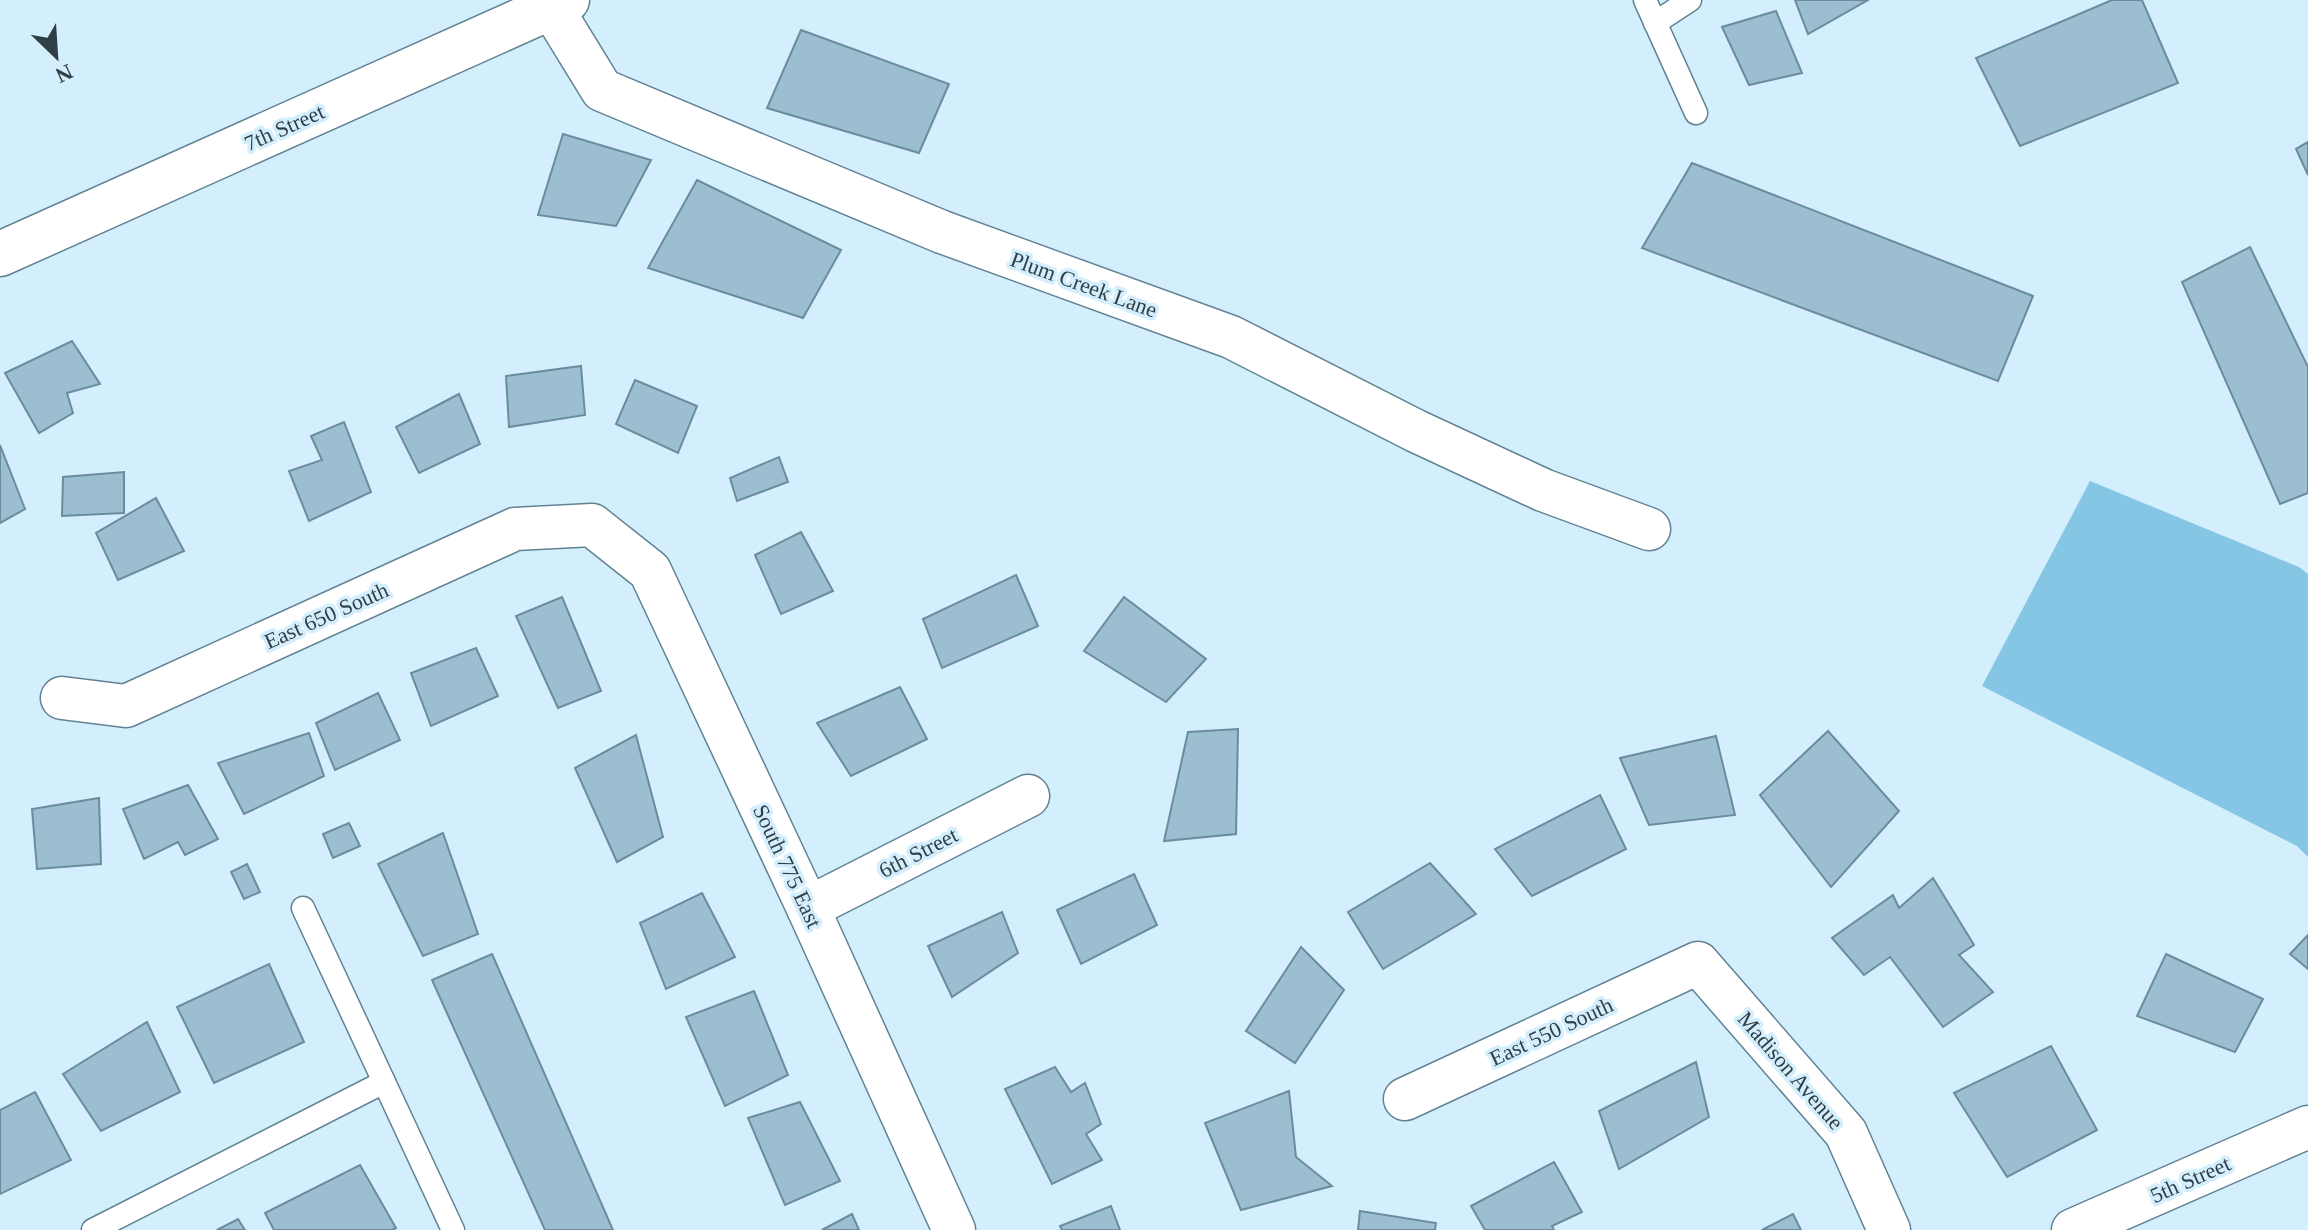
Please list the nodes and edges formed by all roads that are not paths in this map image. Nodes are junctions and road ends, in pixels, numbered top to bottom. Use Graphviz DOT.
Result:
graph roads {
  1 [pos="1645,0"];
  2 [pos="1690,0"];
  3 [pos="559,4"];
  4 [pos="1655,23"];
  5 [pos="1696,113"];
  6 [pos="0,254"];
  7 [pos="592,525"];
  8 [pos="1649,529"];
  9 [pos="62,698"];
  10 [pos="1028,796"];
  11 [pos="303,908"];
  12 [pos="808,908"];
  13 [pos="1698,963"];
  14 [pos="384,1082"];
  15 [pos="1405,1099"];
  16 [pos="2308,1127"];
  17 [pos="93,1230"];
  18 [pos="453,1230"];
  19 [pos="954,1230"];
  20 [pos="1889,1230"];
  21 [pos="2073,1230"];
  1 -- 4 [label="lane"];
  2 -- 4 [label="lane"];
  3 -- 6 [label="street, 7th Street"];
  3 -- 8 [label="street, Plum Creek Lane"];
  4 -- 5 [label="lane"];
  7 -- 9 [label="street, East 650 South"];
  7 -- 12 [label="street, South 775 East"];
  10 -- 12 [label="street, 6th Street"];
  11 -- 14 [label="lane"];
  12 -- 19 [label="street, South 775 East"];
  13 -- 15 [label="street, East 550 South"];
  13 -- 20 [label="street, Madison Avenue"];
  14 -- 17 [label="lane"];
  14 -- 18 [label="lane"];
  16 -- 21 [label="street, 5th Street"];
}
